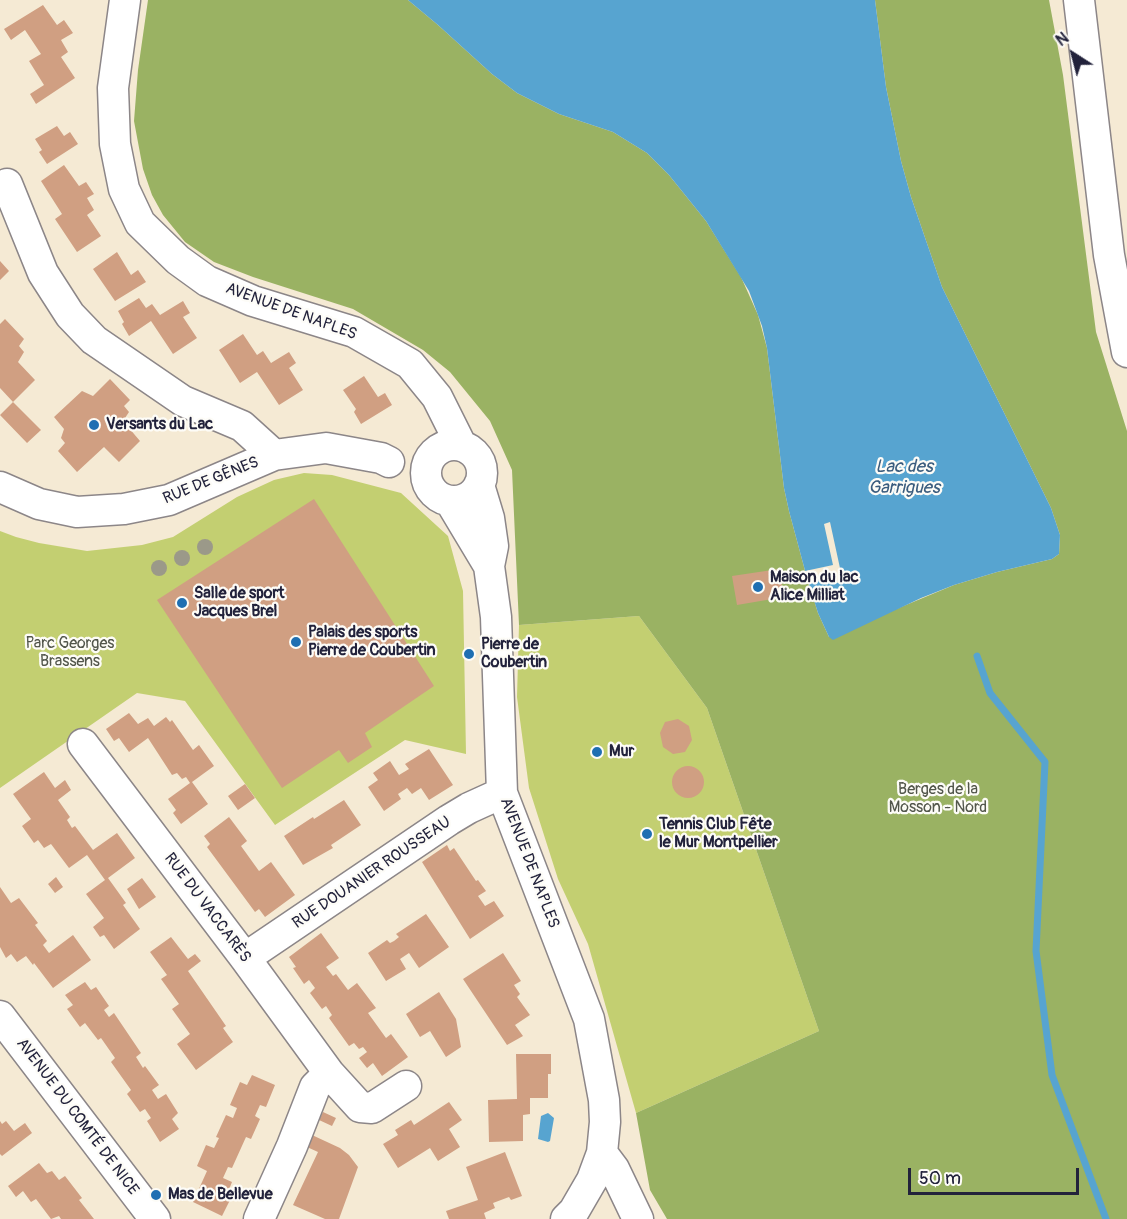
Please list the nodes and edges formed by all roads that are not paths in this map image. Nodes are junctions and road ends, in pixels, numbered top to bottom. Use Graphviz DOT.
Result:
graph roads {
  1 [pos="125,0"];
  2 [pos="1078,0"];
  3 [pos="7,184"];
  4 [pos="1127,352"];
  5 [pos="447,450"];
  6 [pos="274,455"];
  7 [pos="389,462"];
  8 [pos="479,485"];
  9 [pos="0,487"];
  10 [pos="440,493"];
  11 [pos="489,566"];
  12 [pos="83,744"];
  13 [pos="502,793"];
  14 [pos="245,958"];
  15 [pos="0,1016"];
  16 [pos="329,1073"];
  17 [pos="406,1086"];
  18 [pos="602,1153"];
  19 [pos="155,1219"];
  20 [pos="259,1219"];
  21 [pos="566,1219"];
  22 [pos="638,1219"];
  1 -- 5 [label="street, AVENUE DE NAPLES"];
  2 -- 4 [label="street"];
  3 -- 6 [label="street"];
  5 -- 7 [label="street, RUE DE GÊNES"];
  5 -- 8 [label="street"];
  5 -- 10 [label="street"];
  6 -- 7 [label="street, RUE DE GÊNES"];
  6 -- 9 [label="street, RUE DE GÊNES"];
  7 -- 10 [label="street, RUE DE GÊNES"];
  8 -- 10 [label="street"];
  8 -- 11 [label="street, AVENUE DE NAPLES"];
  10 -- 11 [label="street, AVENUE DE NAPLES"];
  11 -- 13 [label="street, AVENUE DE NAPLES"];
  12 -- 14 [label="street, RUE DU VACCARÈS"];
  13 -- 14 [label="street, RUE DOUANIER ROUSSEAU"];
  13 -- 18 [label="street, AVENUE DE NAPLES"];
  14 -- 16 [label="street, RUE DU VACCARÈS"];
  15 -- 19 [label="street, AVENUE DU COMTÉ DE NICE"];
  16 -- 17 [label="street, RUE DU VACCARÈS"];
  16 -- 20 [label="street"];
  18 -- 21 [label="street"];
  18 -- 22 [label="street"];
}
